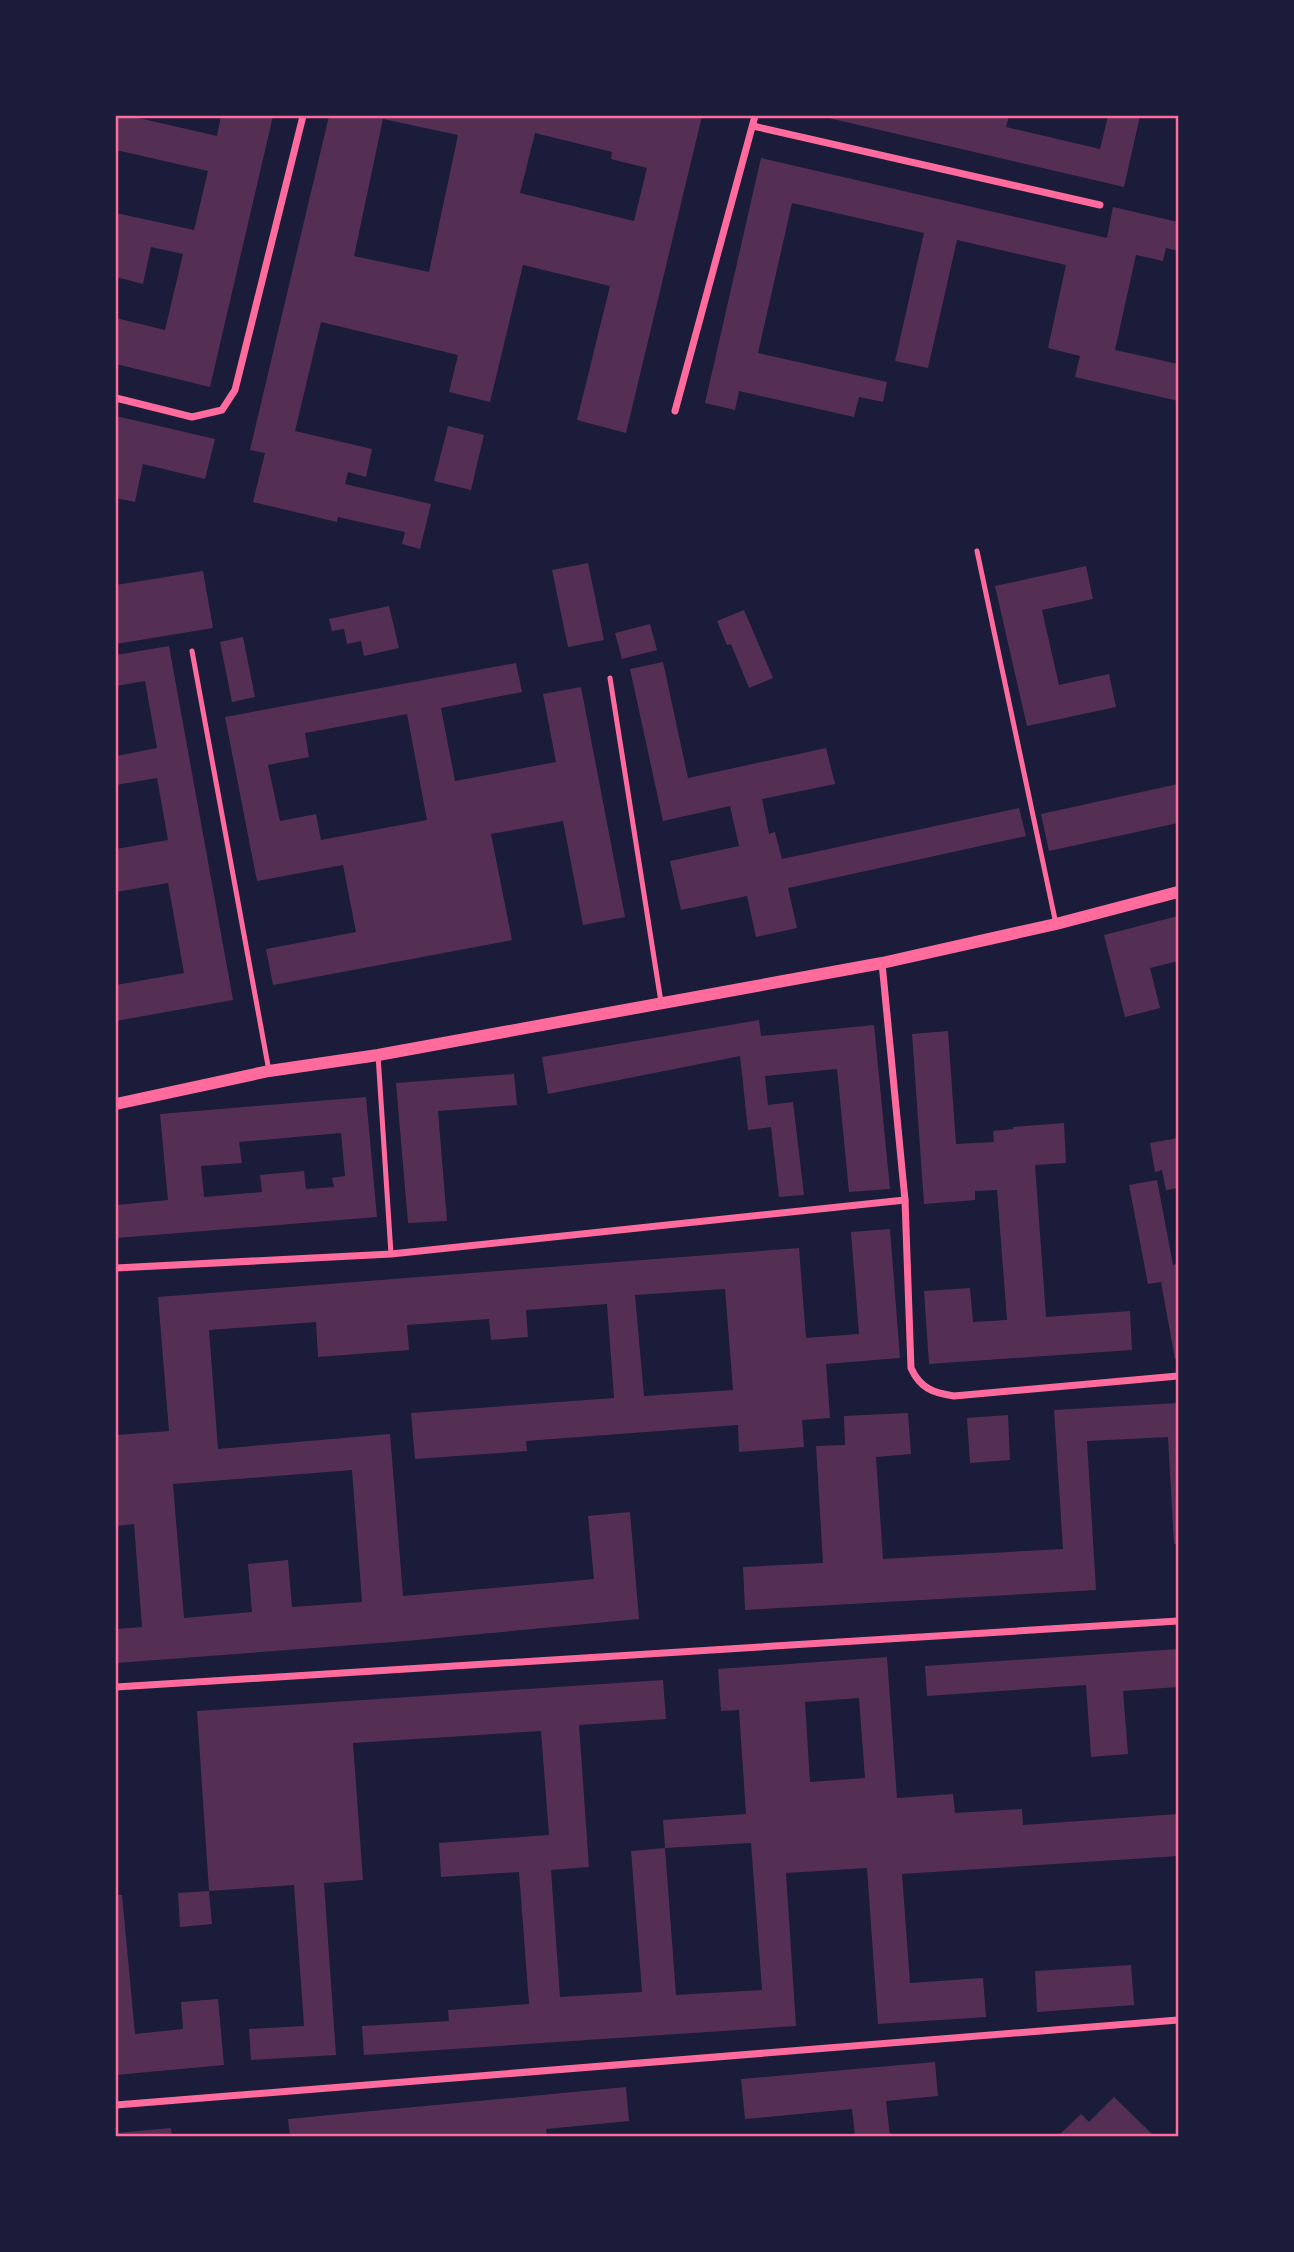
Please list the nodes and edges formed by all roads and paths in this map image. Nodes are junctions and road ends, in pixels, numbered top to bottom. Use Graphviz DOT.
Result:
graph roads {
  1 [pos="303,116"];
  2 [pos="755,116"];
  3 [pos="753,126"];
  4 [pos="1100,205"];
  5 [pos="116,398"];
  6 [pos="676,411"];
  7 [pos="977,551"];
  8 [pos="192,651"];
  9 [pos="610,678"];
  10 [pos="1178,892"];
  11 [pos="1056,924"];
  12 [pos="882,963"];
  13 [pos="661,1002"];
  14 [pos="378,1055"];
  15 [pos="269,1071"];
  16 [pos="116,1104"];
  17 [pos="905,1200"];
  18 [pos="391,1254"];
  19 [pos="116,1268"];
  20 [pos="1178,1376"];
  21 [pos="1178,1621"];
  22 [pos="116,1688"];
  23 [pos="1178,2020"];
  24 [pos="116,2105"];
  1 -- 5 [label="street"];
  2 -- 3 [label="street"];
  3 -- 4 [label="street"];
  3 -- 6 [label="street"];
  7 -- 11 [label="lane"];
  8 -- 15 [label="lane"];
  9 -- 13 [label="lane"];
  10 -- 11 [label="street"];
  11 -- 12 [label="street"];
  12 -- 13 [label="street"];
  12 -- 17 [label="street"];
  13 -- 14 [label="street"];
  14 -- 15 [label="street"];
  14 -- 18 [label="lane"];
  15 -- 16 [label="street"];
  17 -- 18 [label="street"];
  17 -- 20 [label="street"];
  18 -- 19 [label="street"];
  21 -- 22 [label="street"];
  23 -- 24 [label="street"];
}
